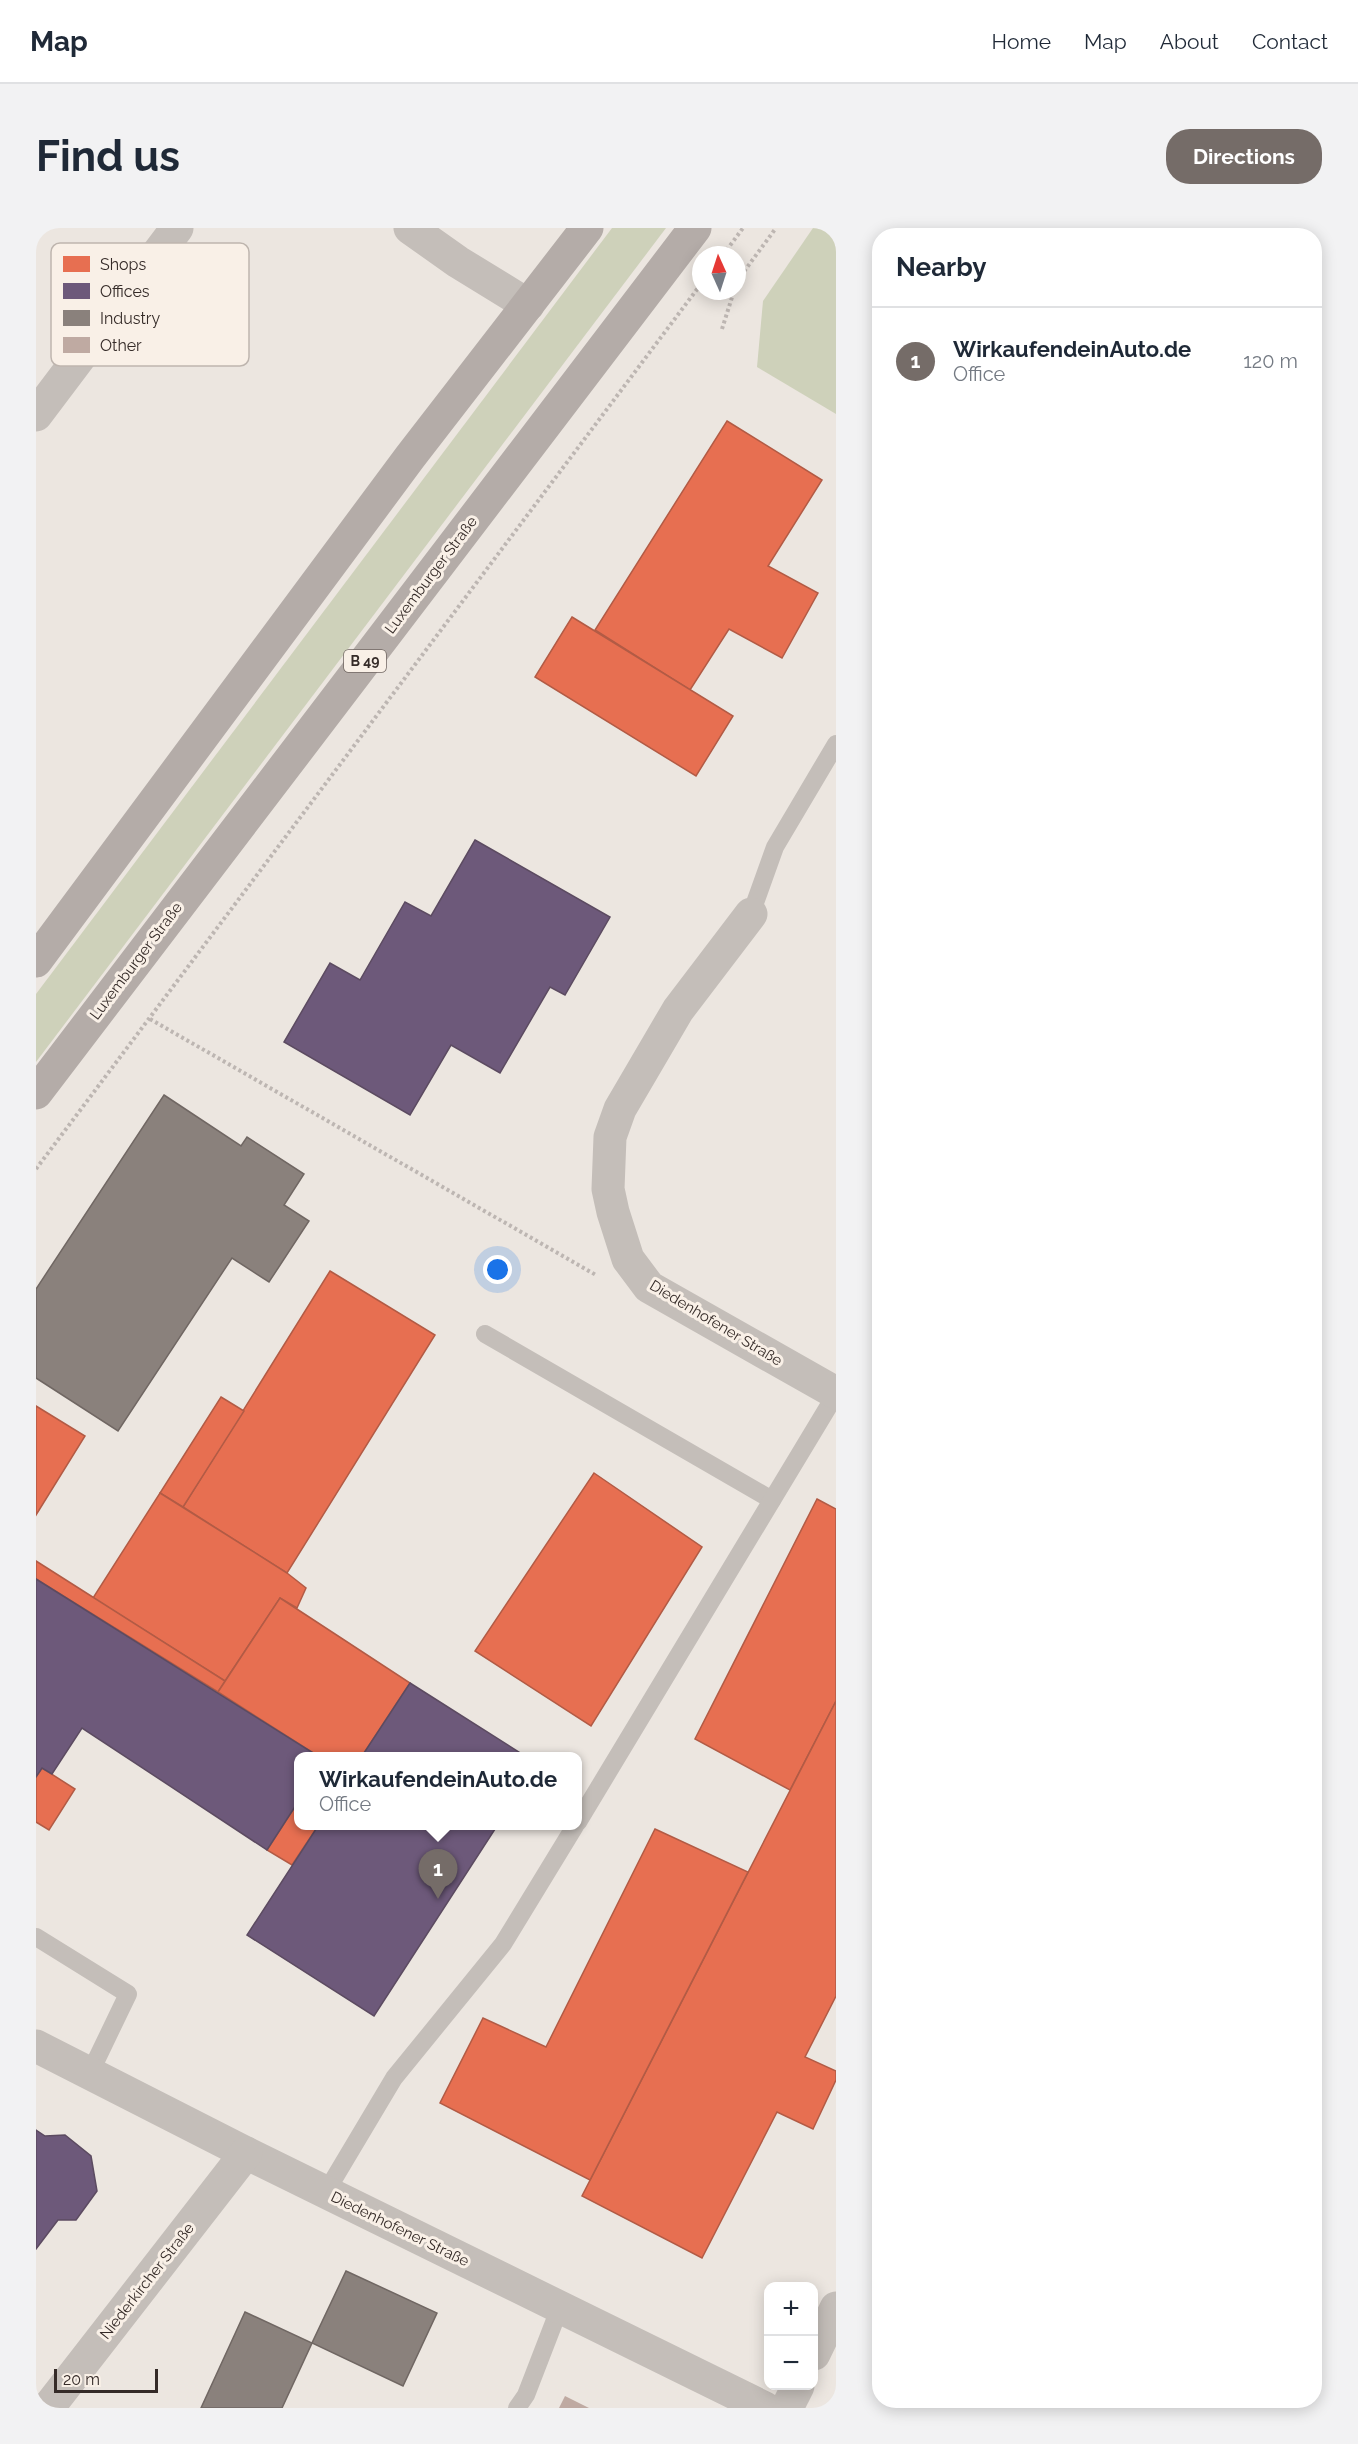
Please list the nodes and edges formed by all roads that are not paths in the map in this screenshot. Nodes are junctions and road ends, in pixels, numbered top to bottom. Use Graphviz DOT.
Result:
graph roads {
  1 [pos="177,228"];
  2 [pos="410,228"];
  3 [pos="587,228"];
  4 [pos="695,228"];
  5 [pos="166,243"];
  6 [pos="528,305"];
  7 [pos="73,366"];
  8 [pos="36,415"];
  9 [pos="836,744"];
  10 [pos="751,914"];
  11 [pos="36,961"];
  12 [pos="36,1093"];
  13 [pos="485,1334"];
  14 [pos="836,1393"];
  15 [pos="772,1500"];
  16 [pos="582,1816"];
  17 [pos="573,1830"];
  18 [pos="36,1936"];
  19 [pos="36,2046"];
  20 [pos="90,2073"];
  21 [pos="246,2153"];
  22 [pos="326,2192"];
  23 [pos="560,2307"];
  24 [pos="836,2308"];
  25 [pos="818,2344"];
  26 [pos="796,2390"];
  27 [pos="48,2408"];
  28 [pos="517,2408"];
  29 [pos="765,2408"];
  30 [pos="787,2408"];
  1 -- 5 [label="street"];
  2 -- 6 [label="street"];
  3 -- 6 [label="main road"];
  4 -- 12 [label="main road, Luxemburger Straße / B 49"];
  6 -- 11 [label="main road"];
  7 -- 8 [label="street"];
  9 -- 10 [label="lane"];
  10 -- 14 [label="street, Diedenhofener Straße"];
  13 -- 15 [label="lane"];
  14 -- 15 [label="lane"];
  15 -- 16 [label="lane"];
  17 -- 22 [label="lane"];
  18 -- 20 [label="lane"];
  19 -- 20 [label="street, Diedenhofener Straße"];
  20 -- 21 [label="street, Diedenhofener Straße"];
  21 -- 22 [label="street, Diedenhofener Straße"];
  21 -- 27 [label="street, Niederkircher Straße"];
  22 -- 23 [label="street, Diedenhofener Straße"];
  23 -- 28 [label="lane"];
  23 -- 29 [label="street, Diedenhofener Straße"];
  24 -- 25 [label="street"];
  26 -- 30 [label="street"];
}
